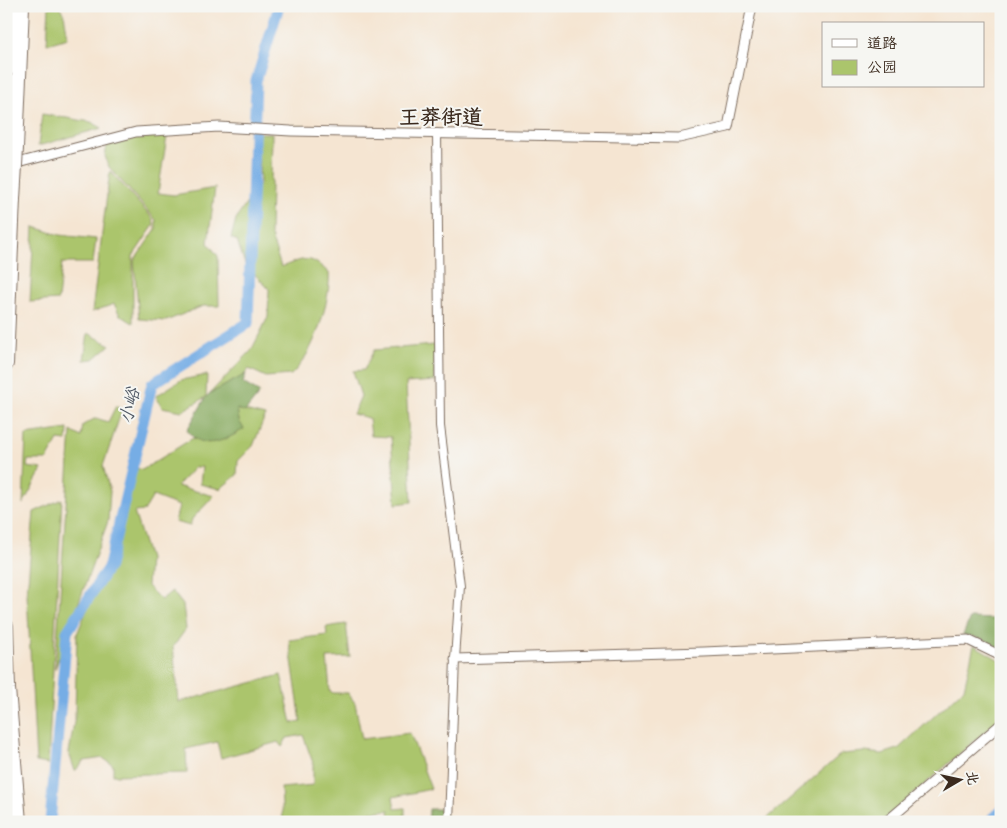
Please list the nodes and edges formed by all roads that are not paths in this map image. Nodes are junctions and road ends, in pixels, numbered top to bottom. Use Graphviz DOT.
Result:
graph roads {
  1 [pos="9,6"];
  2 [pos="22,6"];
  3 [pos="752,6"];
  4 [pos="6,70"];
  5 [pos="437,134"];
  6 [pos="6,166"];
  7 [pos="6,364"];
  8 [pos="6,626"];
  9 [pos="1001,656"];
  10 [pos="455,659"];
  11 [pos="1001,724"];
  12 [pos="18,822"];
  13 [pos="449,822"];
  14 [pos="886,822"];
  1 -- 4 [label="highway"];
  2 -- 7 [label="highway, bridge"];
  3 -- 5 [label="street"];
  5 -- 6 [label="street"];
  5 -- 10 [label="street"];
  8 -- 12 [label="highway"];
  9 -- 10 [label="street"];
  10 -- 13 [label="street"];
  11 -- 14 [label="street"];
}
